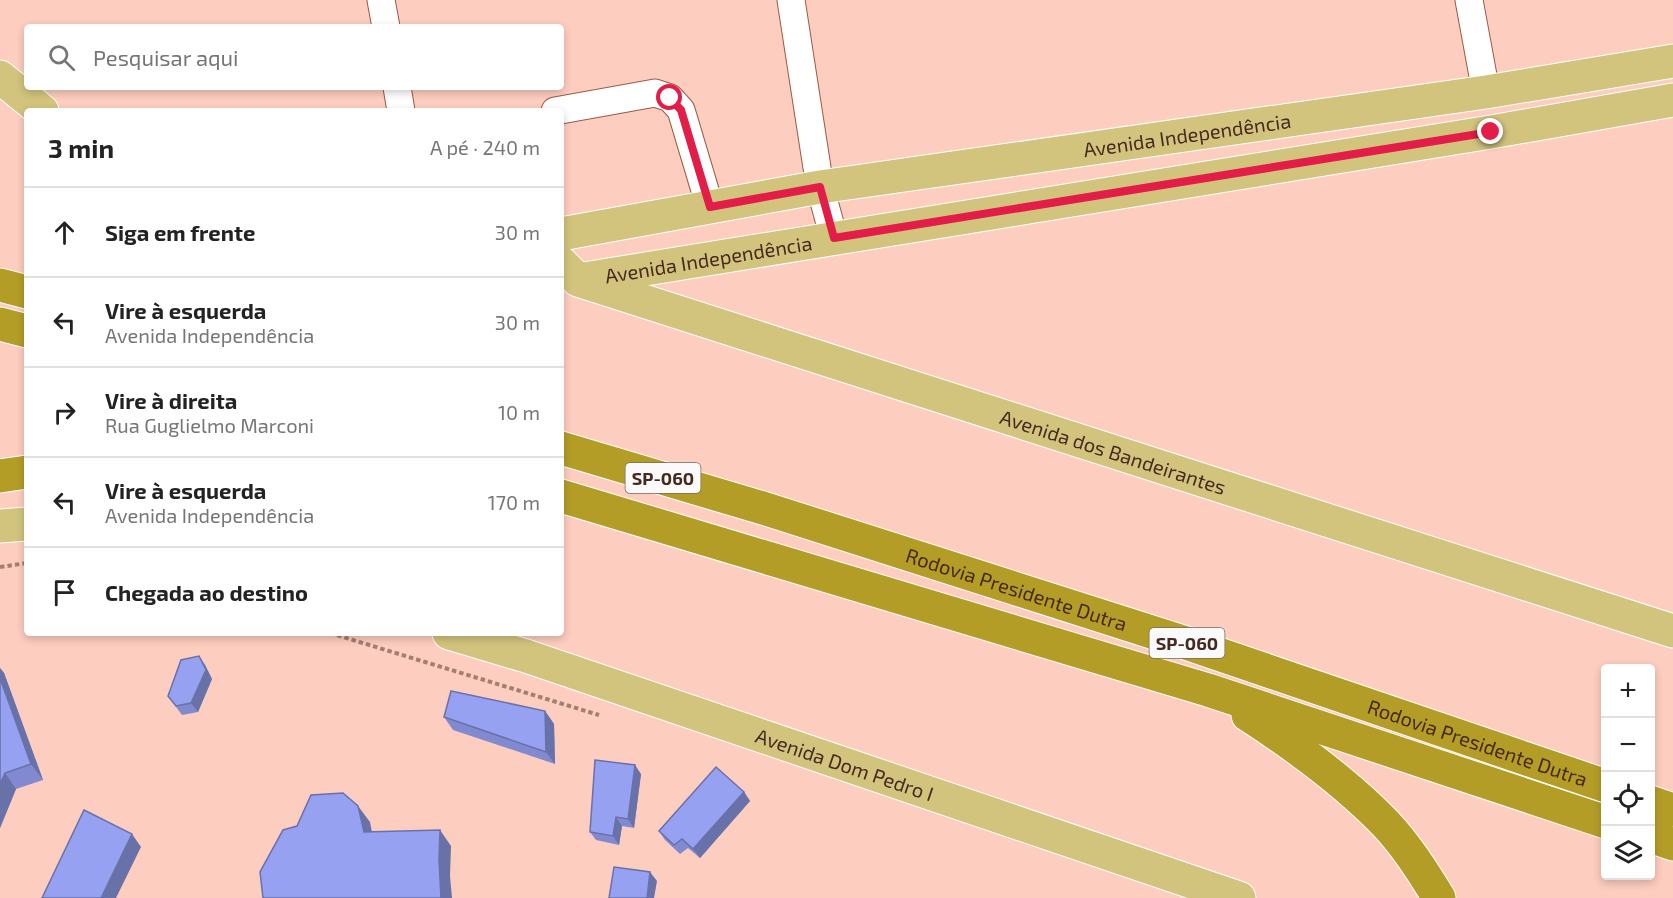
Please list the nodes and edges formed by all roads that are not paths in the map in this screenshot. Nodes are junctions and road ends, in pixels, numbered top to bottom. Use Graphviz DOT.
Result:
graph roads {
  1 [pos="381,0"];
  2 [pos="791,0"];
  3 [pos="1469,0"];
  4 [pos="385,24"];
  5 [pos="1673,61"];
  6 [pos="0,77"];
  7 [pos="398,90"];
  8 [pos="1486,92"];
  9 [pos="1673,100"];
  10 [pos="0,108"];
  11 [pos="38,108"];
  12 [pos="400,108"];
  13 [pos="564,109"];
  14 [pos="24,115"];
  15 [pos="820,187"];
  16 [pos="710,207"];
  17 [pos="564,233"];
  18 [pos="834,238"];
  19 [pos="567,274"];
  20 [pos="0,285"];
  21 [pos="24,291"];
  22 [pos="0,324"];
  23 [pos="24,330"];
  24 [pos="564,449"];
  25 [pos="24,472"];
  26 [pos="0,476"];
  27 [pos="564,497"];
  28 [pos="24,524"];
  29 [pos="0,525"];
  30 [pos="1673,631"];
  31 [pos="459,636"];
  32 [pos="1208,690"];
  33 [pos="1601,785"];
  34 [pos="1655,804"];
  35 [pos="1673,810"];
  36 [pos="1601,821"];
  37 [pos="1655,838"];
  38 [pos="1673,844"];
  39 [pos="1239,898"];
  40 [pos="1439,898"];
  1 -- 4 [label="lane"];
  2 -- 15 [label="lane"];
  3 -- 8 [label="lane"];
  5 -- 8 [label="main road, Avenida Independência"];
  6 -- 11 [label="main road"];
  7 -- 12 [label="lane"];
  8 -- 15 [label="main road, Avenida Independência"];
  9 -- 18 [label="main road, Avenida Independência"];
  10 -- 14 [label="main road"];
  13 -- 16 [label="lane"];
  15 -- 16 [label="main road, Avenida Independência"];
  15 -- 18 [label="lane"];
  16 -- 17 [label="main road, Avenida Independência"];
  18 -- 19 [label="main road, Avenida Independência"];
  19 -- 30 [label="main road, Avenida dos Bandeirantes"];
  20 -- 21 [label="highway"];
  22 -- 23 [label="highway"];
  24 -- 33 [label="highway, Rodovia Presidente Dutra / SP-060"];
  25 -- 26 [label="highway"];
  27 -- 32 [label="highway, Rodovia Presidente Dutra / SP-060"];
  28 -- 29 [label="main road"];
  31 -- 39 [label="main road, Avenida Dom Pedro I"];
  32 -- 36 [label="highway, Rodovia Presidente Dutra / SP-060"];
  32 -- 40 [label="highway"];
  34 -- 35 [label="highway"];
  37 -- 38 [label="highway"];
}
